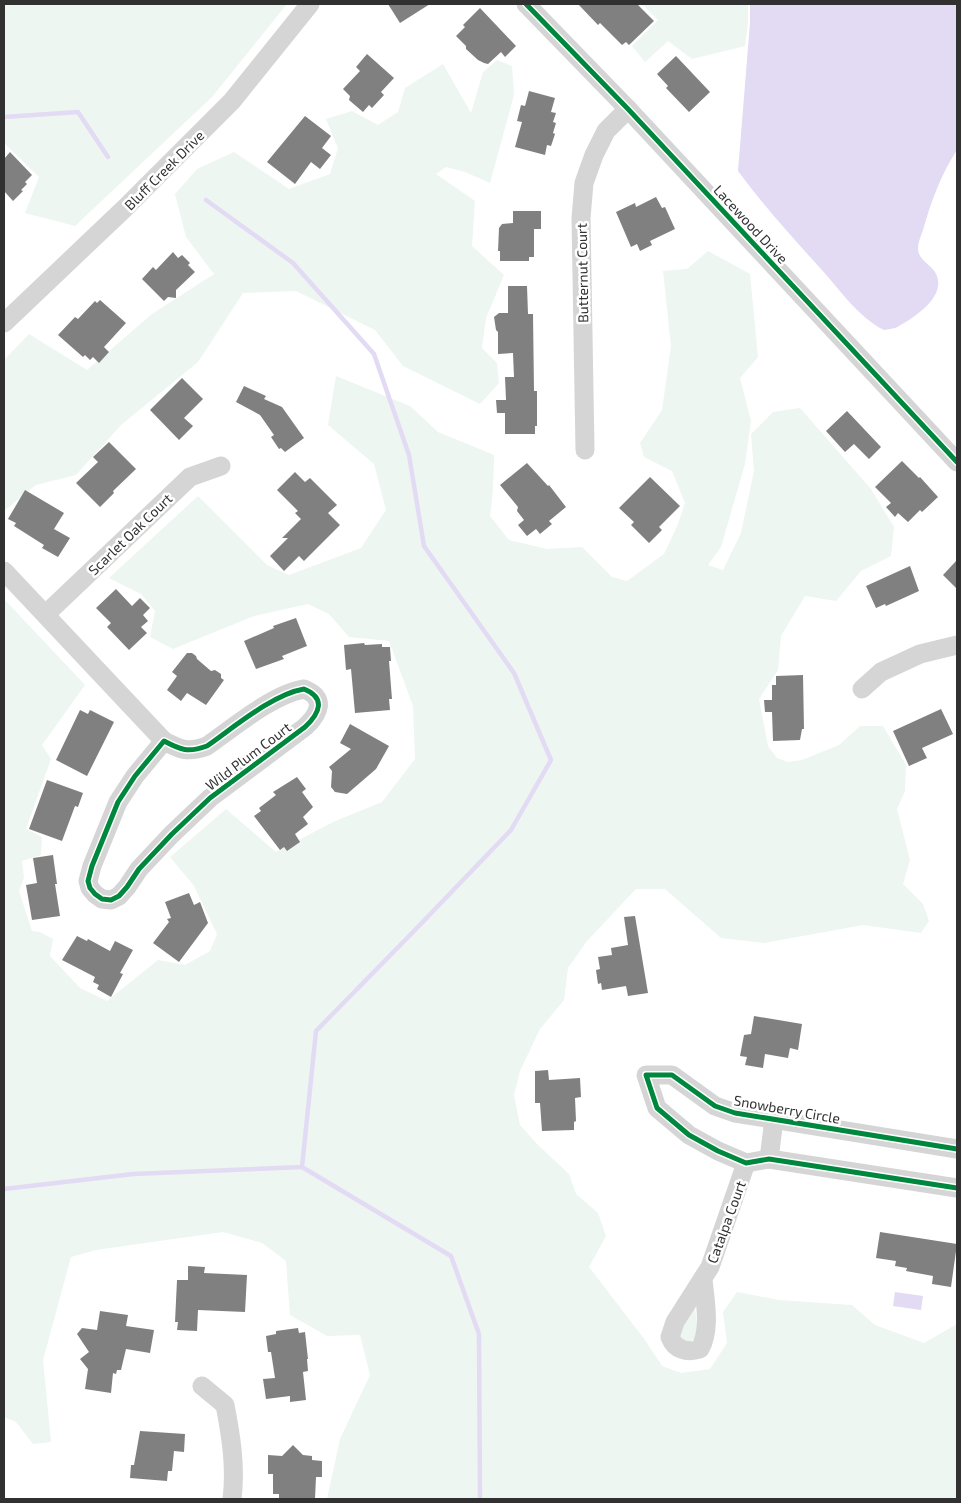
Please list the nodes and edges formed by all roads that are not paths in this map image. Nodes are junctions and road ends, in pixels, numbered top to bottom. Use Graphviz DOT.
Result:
graph roads {
  1 [pos="310,4"];
  2 [pos="526,4"];
  3 [pos="628,109"];
  4 [pos="4,323"];
  5 [pos="585,450"];
  6 [pos="955,455"];
  7 [pos="221,466"];
  8 [pos="4,571"];
  9 [pos="46,614"];
  10 [pos="957,645"];
  11 [pos="862,689"];
  12 [pos="164,741"];
  13 [pos="774,1119"];
  14 [pos="957,1149"];
  15 [pos="769,1159"];
  16 [pos="746,1163"];
  17 [pos="957,1188"];
  18 [pos="703,1279"];
  19 [pos="202,1386"];
  20 [pos="232,1499"];
  1 -- 4 [label="street, Bluff Creek Drive"];
  2 -- 3 [label="street, Lacewood Drive"];
  3 -- 5 [label="street, Butternut Court"];
  3 -- 6 [label="street, Lacewood Drive"];
  7 -- 9 [label="street, Scarlet Oak Court"];
  8 -- 9 [label="street, Wild Plum Court"];
  9 -- 12 [label="street, Wild Plum Court"];
  10 -- 11 [label="street"];
  12 -- 12 [label="street, Wild Plum Court"];
  13 -- 14 [label="street, Snowberry Circle"];
  13 -- 15 [label="street"];
  13 -- 16 [label="street, Snowberry Circle"];
  15 -- 16 [label="street"];
  15 -- 17 [label="street"];
  16 -- 18 [label="street, Catalpa Court"];
  19 -- 20 [label="street"];
}
